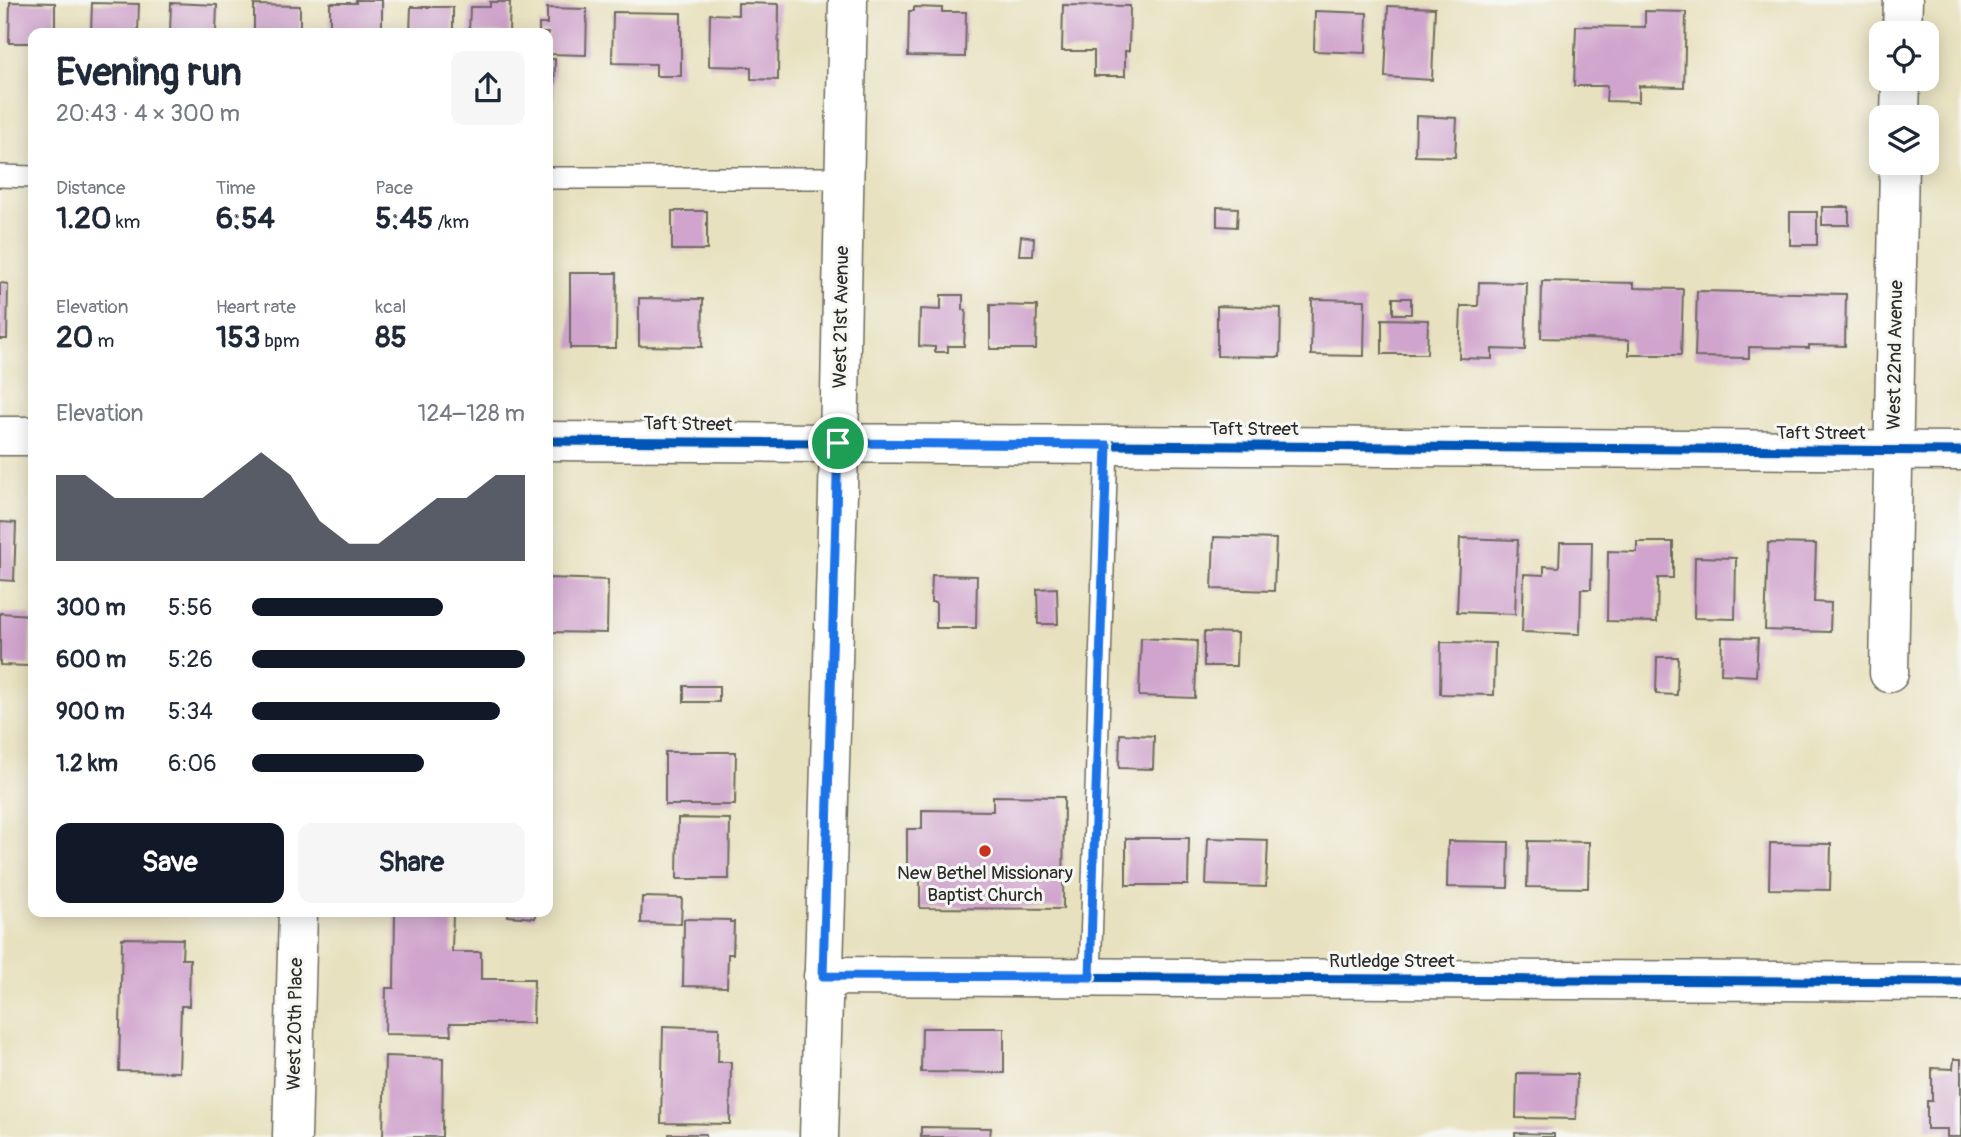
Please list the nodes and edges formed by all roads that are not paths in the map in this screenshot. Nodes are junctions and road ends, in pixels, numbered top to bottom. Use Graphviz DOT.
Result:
graph roads {
  1 [pos="848,0"];
  2 [pos="1903,0"];
  3 [pos="1902,21"];
  4 [pos="1899,175"];
  5 [pos="0,176"];
  6 [pos="28,177"];
  7 [pos="553,178"];
  8 [pos="844,178"];
  9 [pos="0,436"];
  10 [pos="28,436"];
  11 [pos="553,441"];
  12 [pos="838,443"];
  13 [pos="1107,445"];
  14 [pos="1893,451"];
  15 [pos="1961,451"];
  16 [pos="1889,673"];
  17 [pos="298,917"];
  18 [pos="823,976"];
  19 [pos="1090,977"];
  20 [pos="1961,982"];
  21 [pos="292,1137"];
  22 [pos="819,1137"];
  1 -- 8 [label="street, West 21st Avenue"];
  2 -- 3 [label="street"];
  4 -- 14 [label="street, West 22nd Avenue"];
  5 -- 6 [label="lane"];
  7 -- 8 [label="lane"];
  8 -- 12 [label="street, West 21st Avenue"];
  9 -- 10 [label="street"];
  11 -- 12 [label="street, Taft Street"];
  12 -- 13 [label="street, Taft Street"];
  12 -- 18 [label="street, West 21st Avenue"];
  13 -- 14 [label="street, Taft Street"];
  13 -- 19 [label="lane"];
  14 -- 15 [label="street, Taft Street"];
  14 -- 16 [label="street, West 22nd Avenue"];
  17 -- 21 [label="street, West 20th Place"];
  18 -- 19 [label="street, Rutledge Street"];
  18 -- 22 [label="street, West 21st Avenue"];
  19 -- 20 [label="street, Rutledge Street"];
}
